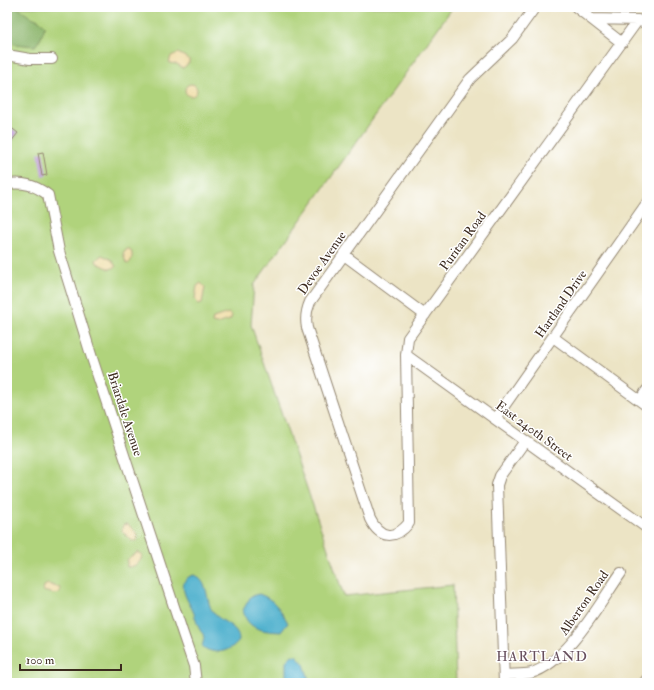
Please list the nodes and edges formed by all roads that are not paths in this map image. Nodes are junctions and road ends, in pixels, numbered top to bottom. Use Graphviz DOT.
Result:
graph roads {
  1 [pos="535,7"];
  2 [pos="576,7"];
  3 [pos="592,19"];
  4 [pos="643,22"];
  5 [pos="622,43"];
  6 [pos="7,55"];
  7 [pos="52,59"];
  8 [pos="7,184"];
  9 [pos="647,203"];
  10 [pos="344,255"];
  11 [pos="425,315"];
  12 [pos="553,337"];
  13 [pos="406,355"];
  14 [pos="647,390"];
  15 [pos="643,403"];
  16 [pos="495,419"];
  17 [pos="525,441"];
  18 [pos="410,508"];
  19 [pos="647,528"];
  20 [pos="621,573"];
  21 [pos="504,679"];
  22 [pos="647,679"];
  23 [pos="196,683"];
  24 [pos="644,683"];
  1 -- 10 [label="street, Devoe Avenue"];
  2 -- 3 [label="street"];
  3 -- 4 [label="street"];
  3 -- 5 [label="street"];
  4 -- 5 [label="street, Puritan Road"];
  5 -- 11 [label="street, Puritan Road"];
  6 -- 7 [label="street"];
  8 -- 23 [label="street, Briardale Avenue"];
  9 -- 12 [label="street, Hartland Drive"];
  10 -- 11 [label="street"];
  10 -- 18 [label="street, Devoe Avenue"];
  11 -- 13 [label="street, Puritan Road"];
  12 -- 15 [label="street"];
  12 -- 16 [label="street, Hartland Drive"];
  13 -- 16 [label="street, East 240th Street"];
  13 -- 18 [label="street, Puritan Road"];
  14 -- 15 [label="street"];
  16 -- 17 [label="street, East 240th Street"];
  17 -- 19 [label="street, East 240th Street"];
  17 -- 21 [label="street"];
  20 -- 21 [label="street, Alberton Road"];
  22 -- 24 [label="street"];
}
